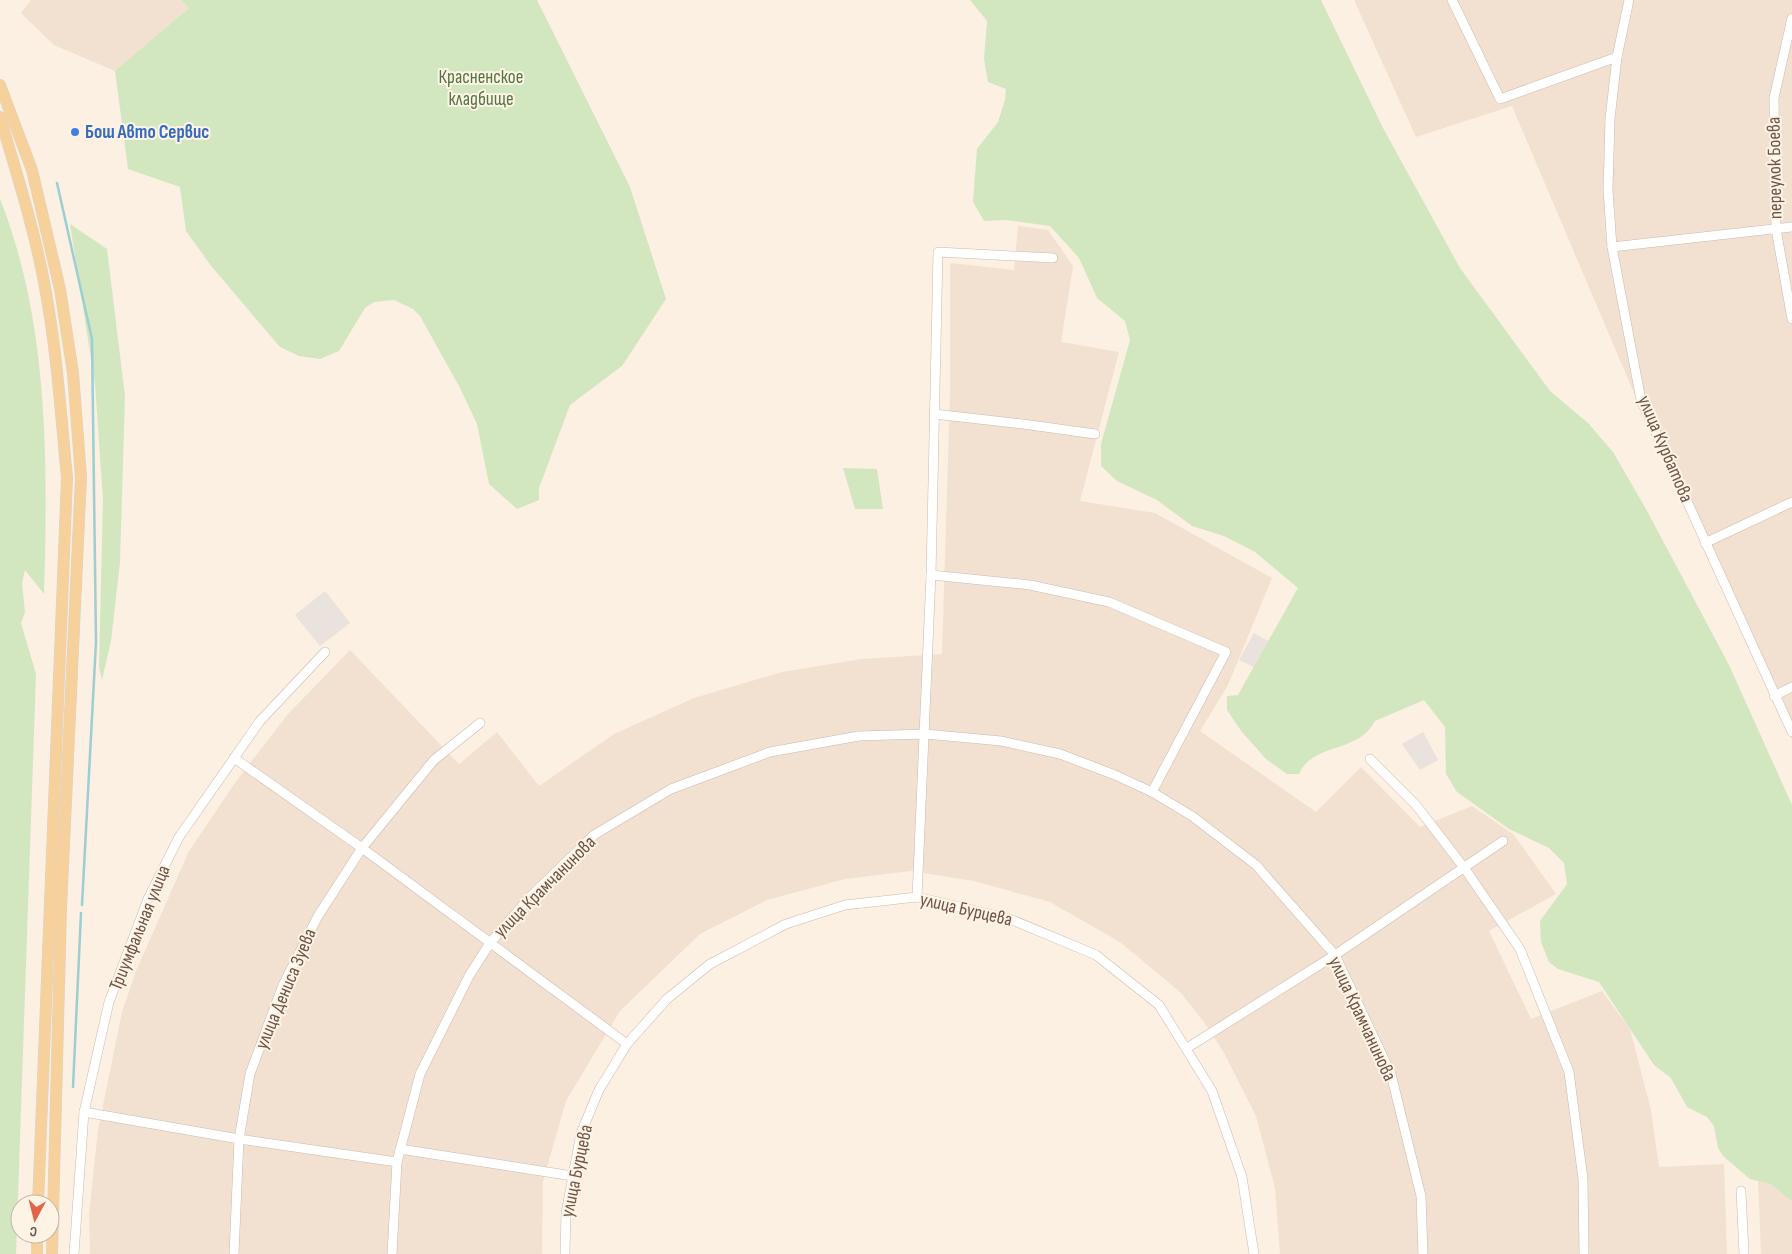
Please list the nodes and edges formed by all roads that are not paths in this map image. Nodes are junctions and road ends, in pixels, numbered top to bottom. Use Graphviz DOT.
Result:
graph roads {
  1 [pos="1452,0"];
  2 [pos="1629,0"];
  3 [pos="1792,18"];
  4 [pos="1617,57"];
  5 [pos="0,85"];
  6 [pos="0,117"];
  7 [pos="1792,227"];
  8 [pos="1776,229"];
  9 [pos="1612,247"];
  10 [pos="1053,258"];
  11 [pos="1792,319"];
  12 [pos="934,414"];
  13 [pos="1095,434"];
  14 [pos="1792,502"];
  15 [pos="1705,543"];
  16 [pos="930,575"];
  17 [pos="325,652"];
  18 [pos="1792,687"];
  19 [pos="1774,696"];
  20 [pos="480,723"];
  21 [pos="1792,732"];
  22 [pos="925,734"];
  23 [pos="234,758"];
  24 [pos="1370,758"];
  25 [pos="1152,792"];
  26 [pos="1503,841"];
  27 [pos="362,848"];
  28 [pos="1465,869"];
  29 [pos="917,897"];
  30 [pos="490,943"];
  31 [pos="1335,955"];
  32 [pos="627,1044"];
  33 [pos="1187,1048"];
  34 [pos="84,1112"];
  35 [pos="239,1139"];
  36 [pos="400,1149"];
  37 [pos="397,1162"];
  38 [pos="573,1176"];
  39 [pos="1741,1191"];
  40 [pos="38,1194"];
  41 [pos="52,1254"];
  42 [pos="74,1254"];
  43 [pos="234,1254"];
  44 [pos="392,1254"];
  45 [pos="565,1254"];
  46 [pos="1254,1254"];
  47 [pos="1423,1254"];
  48 [pos="1584,1254"];
  49 [pos="1744,1254"];
  1 -- 4 [label="street"];
  2 -- 4 [label="street, улица Курбатова"];
  3 -- 8 [label="street, переулок Боева"];
  4 -- 9 [label="street, улица Курбатова"];
  5 -- 41 [label="main road"];
  6 -- 40 [label="main road"];
  7 -- 8 [label="street"];
  8 -- 9 [label="street"];
  8 -- 11 [label="street, переулок Боева"];
  9 -- 15 [label="street, улица Курбатова"];
  10 -- 12 [label="street"];
  12 -- 13 [label="street"];
  12 -- 16 [label="street"];
  14 -- 15 [label="street"];
  15 -- 19 [label="street, улица Курбатова"];
  16 -- 22 [label="street"];
  16 -- 25 [label="street"];
  17 -- 23 [label="street, Триумфальная улица"];
  18 -- 19 [label="street"];
  19 -- 21 [label="street, улица Курбатова"];
  20 -- 27 [label="street, улица Дениса Зуева"];
  22 -- 25 [label="street, улица Крамчанинова"];
  22 -- 29 [label="street"];
  22 -- 30 [label="street, улица Крамчанинова"];
  23 -- 27 [label="street"];
  23 -- 34 [label="street, Триумфальная улица"];
  24 -- 28 [label="street"];
  25 -- 31 [label="street, улица Крамчанинова"];
  26 -- 28 [label="street"];
  27 -- 30 [label="street"];
  27 -- 35 [label="street, улица Дениса Зуева"];
  28 -- 31 [label="street"];
  28 -- 48 [label="street"];
  29 -- 32 [label="street, улица Бурцева"];
  29 -- 33 [label="street, улица Бурцева"];
  30 -- 32 [label="street"];
  30 -- 36 [label="street, улица Крамчанинова"];
  31 -- 33 [label="street"];
  31 -- 47 [label="street, улица Крамчанинова"];
  32 -- 38 [label="street, улица Бурцева"];
  33 -- 46 [label="street, улица Бурцева"];
  34 -- 35 [label="street"];
  34 -- 42 [label="street, Триумфальная улица"];
  35 -- 37 [label="street"];
  35 -- 43 [label="street, улица Дениса Зуева"];
  36 -- 37 [label="street, улица Крамчанинова"];
  36 -- 38 [label="street"];
  37 -- 44 [label="street, улица Крамчанинова"];
  38 -- 45 [label="street, улица Бурцева"];
  39 -- 49 [label="street"];
}
